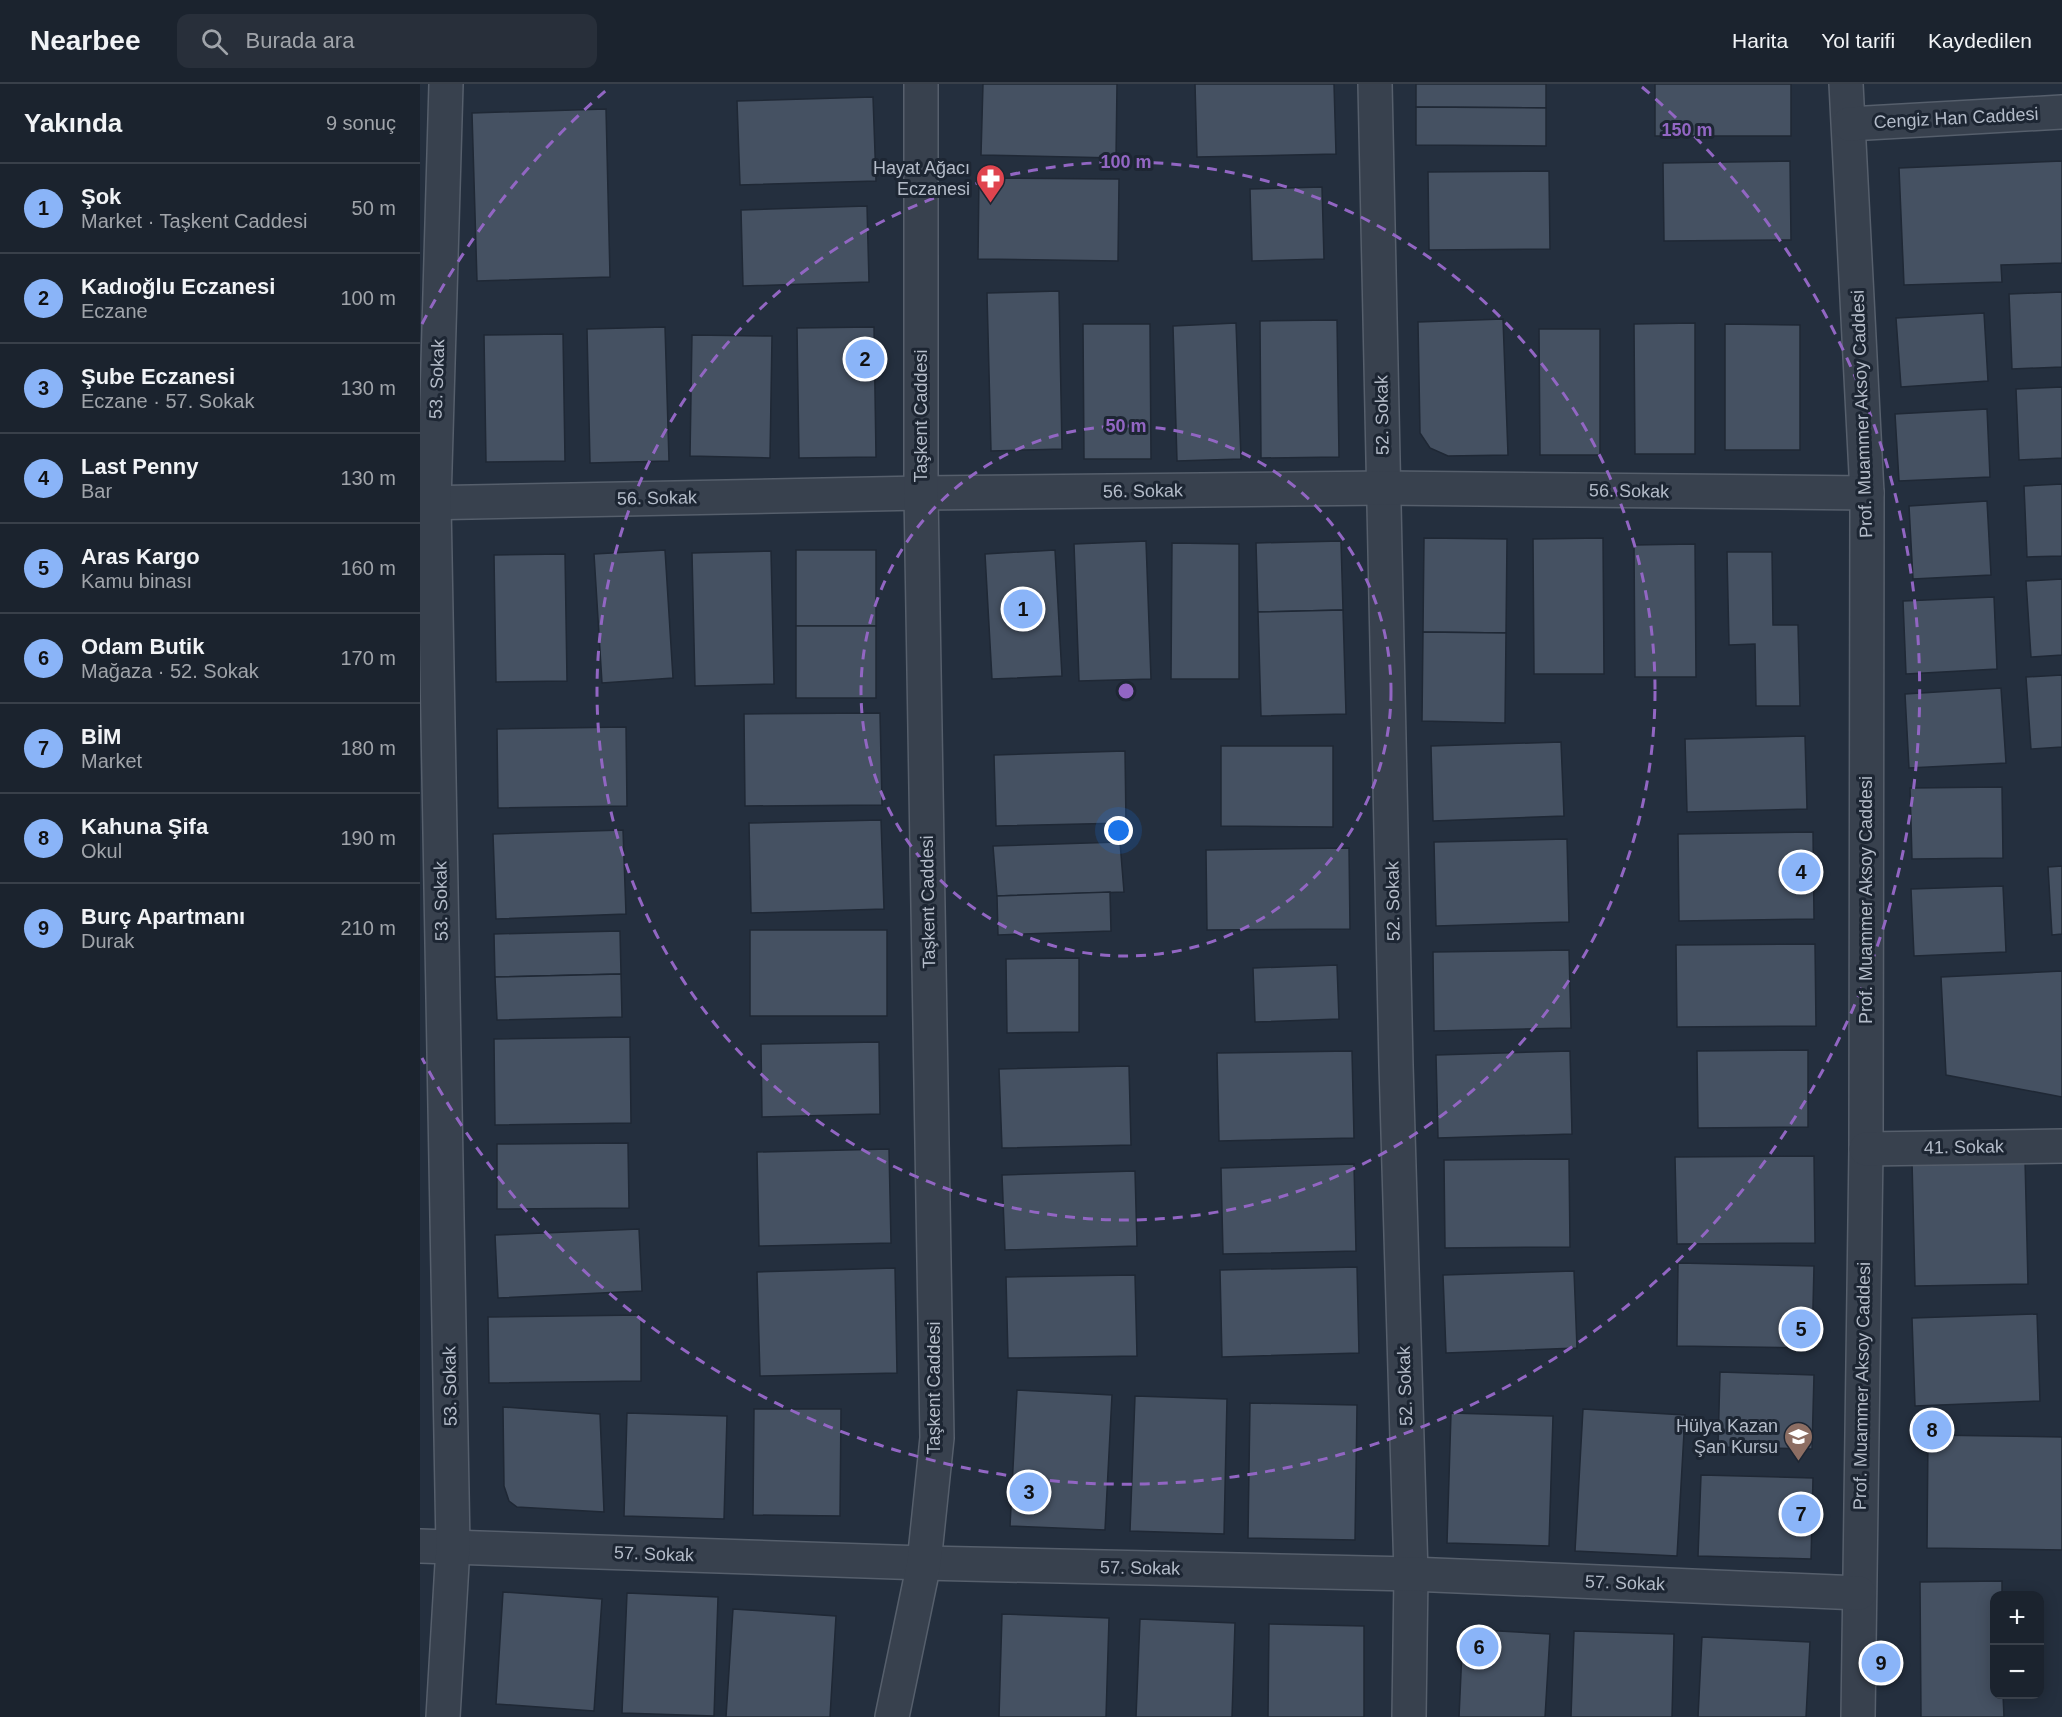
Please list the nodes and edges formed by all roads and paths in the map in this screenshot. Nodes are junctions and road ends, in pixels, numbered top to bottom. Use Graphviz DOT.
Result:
graph roads {
  1 [pos="446,84"];
  2 [pos="921,84"];
  3 [pos="1375,84"];
  4 [pos="1846,84"];
  5 [pos="2062,112"];
  6 [pos="1849,124"];
  7 [pos="1384,489"];
  8 [pos="921,493"];
  9 [pos="1867,493"];
  10 [pos="427,503"];
  11 [pos="2062,1146"];
  12 [pos="1866,1149"];
  13 [pos="420,1546"];
  14 [pos="453,1547"];
  15 [pos="924,1563"];
  16 [pos="1411,1574"];
  17 [pos="1859,1593"];
  18 [pos="443,1717"];
  19 [pos="892,1717"];
  20 [pos="1409,1717"];
  21 [pos="1858,1717"];
  1 -- 10 [label="street, 53. Sokak"];
  2 -- 8 [label="street, Taşkent Caddesi"];
  3 -- 7 [label="street, 52. Sokak"];
  4 -- 6 [label="street, Prof. Muammer Aksoy Caddesi"];
  5 -- 6 [label="street, Cengiz Han Caddesi"];
  6 -- 9 [label="street, Prof. Muammer Aksoy Caddesi"];
  7 -- 8 [label="street, 56. Sokak"];
  7 -- 9 [label="street, 56. Sokak"];
  7 -- 16 [label="street, 52. Sokak"];
  8 -- 10 [label="street, 56. Sokak"];
  8 -- 15 [label="street, Taşkent Caddesi"];
  9 -- 12 [label="street, Prof. Muammer Aksoy Caddesi"];
  10 -- 14 [label="street, 53. Sokak"];
  11 -- 12 [label="street, 41. Sokak"];
  12 -- 17 [label="street, Prof. Muammer Aksoy Caddesi"];
  13 -- 14 [label="street, 57. Sokak"];
  14 -- 15 [label="street, 57. Sokak"];
  14 -- 18 [label="street, 53. Sokak"];
  15 -- 16 [label="street, 57. Sokak"];
  15 -- 19 [label="street, Taşkent Caddesi"];
  16 -- 17 [label="street, 57. Sokak"];
  16 -- 20 [label="street, 52. Sokak"];
  17 -- 21 [label="street, Prof. Muammer Aksoy Caddesi"];
}
